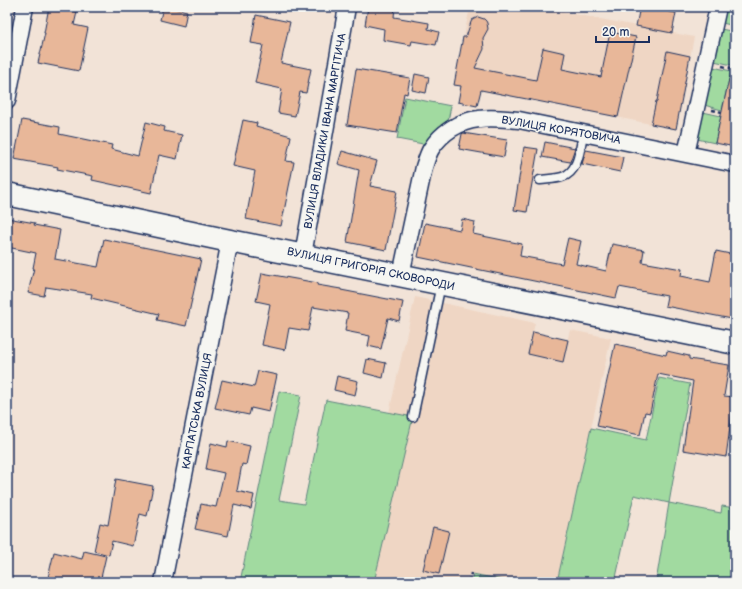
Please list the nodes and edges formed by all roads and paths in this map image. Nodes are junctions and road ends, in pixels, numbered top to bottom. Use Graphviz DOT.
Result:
graph roads {
  1 [pos="25,7"];
  2 [pos="348,7"];
  3 [pos="718,7"];
  4 [pos="9,80"];
  5 [pos="7,101"];
  6 [pos="583,134"];
  7 [pos="686,154"];
  8 [pos="735,164"];
  9 [pos="540,180"];
  10 [pos="7,194"];
  11 [pos="230,241"];
  12 [pos="302,255"];
  13 [pos="400,275"];
  14 [pos="442,284"];
  15 [pos="735,344"];
  16 [pos="412,417"];
  17 [pos="471,573"];
  18 [pos="163,582"];
  19 [pos="469,582"];
  1 -- 4 [label="street"];
  2 -- 12 [label="street, ВУЛИЦЯ ВЛАДИКИ ІВАНА МАРГІТИЧА"];
  3 -- 7 [label="street"];
  4 -- 5 [label="street"];
  6 -- 7 [label="street, ВУЛИЦЯ КОРЯТОВИЧА"];
  6 -- 9 [label="lane"];
  6 -- 13 [label="street, ВУЛИЦЯ КОРЯТОВИЧА"];
  7 -- 8 [label="street, ВУЛИЦЯ КОРЯТОВИЧА"];
  10 -- 11 [label="main road, ВУЛИЦЯ ГРИГОРІЯ СКОВОРОДИ"];
  11 -- 12 [label="main road, ВУЛИЦЯ ГРИГОРІЯ СКОВОРОДИ"];
  11 -- 18 [label="street, КАРПАТСЬКА ВУЛИЦЯ"];
  12 -- 13 [label="main road, ВУЛИЦЯ ГРИГОРІЯ СКОВОРОДИ"];
  13 -- 14 [label="main road, ВУЛИЦЯ ГРИГОРІЯ СКОВОРОДИ"];
  14 -- 15 [label="main road, ВУЛИЦЯ ГРИГОРІЯ СКОВОРОДИ"];
  14 -- 16 [label="lane"];
  17 -- 19 [label="path"];
}
